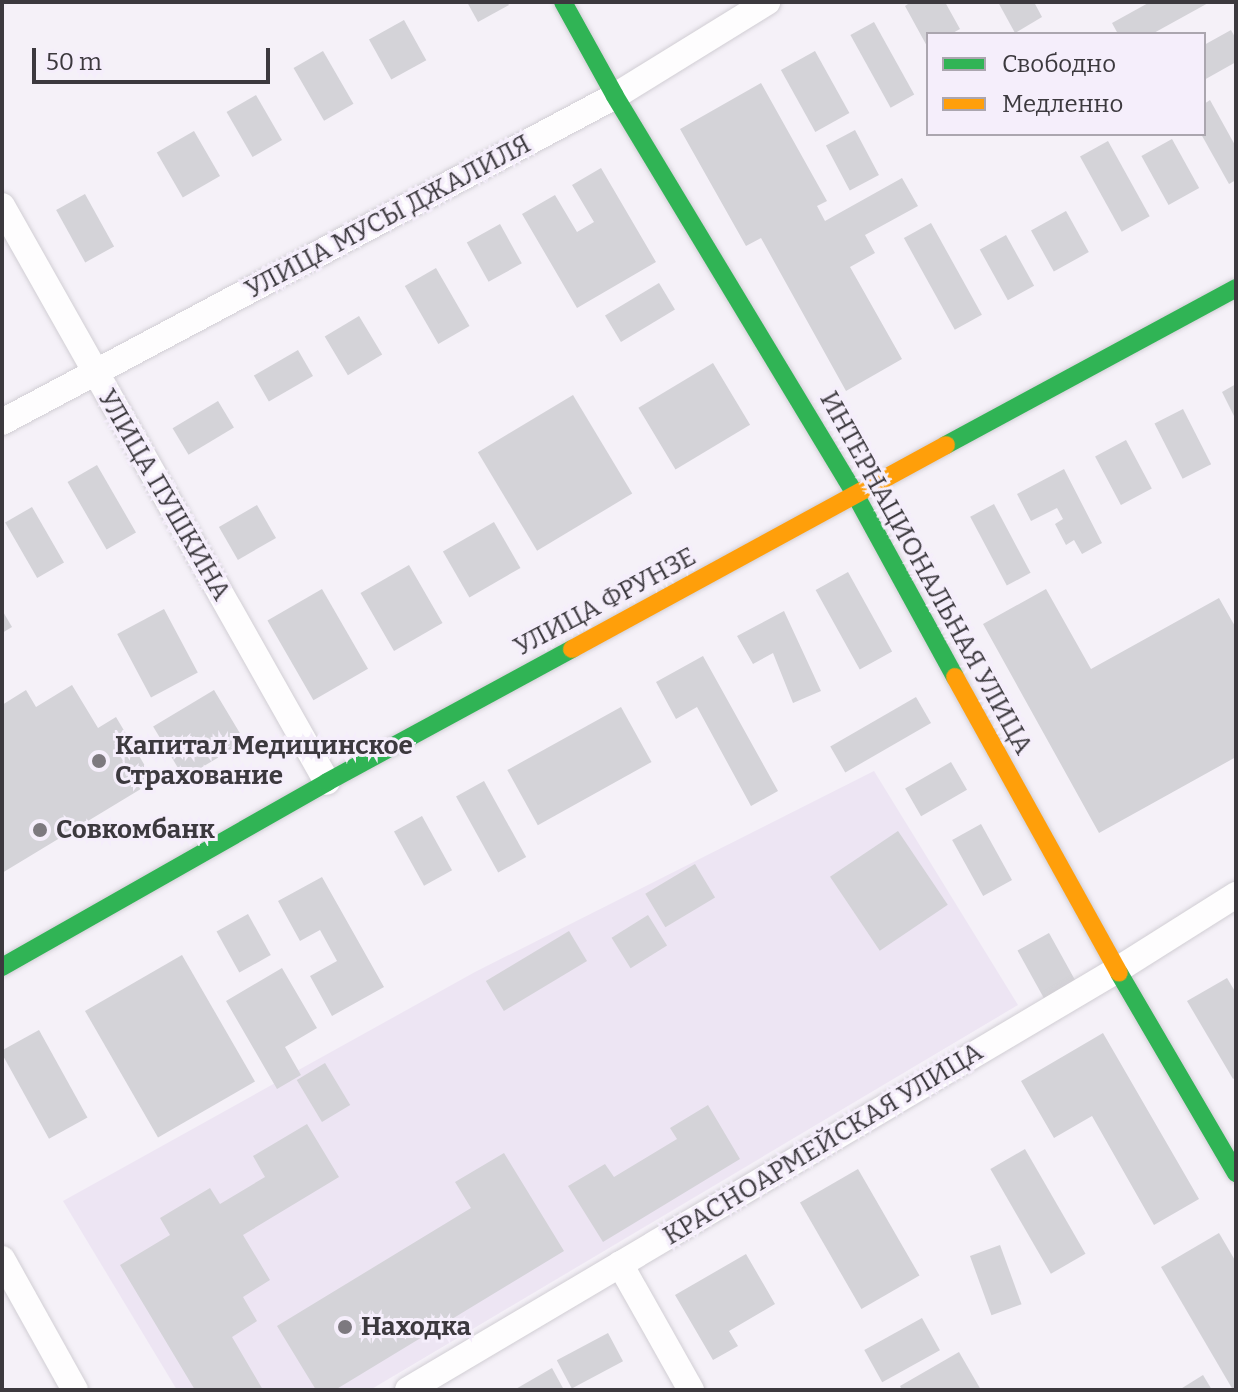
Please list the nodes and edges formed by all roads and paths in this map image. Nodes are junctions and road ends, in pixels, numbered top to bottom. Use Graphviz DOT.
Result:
graph roads {
  1 [pos="563,2"];
  2 [pos="767,2"];
  3 [pos="615,96"];
  4 [pos="2,206"];
  5 [pos="1236,288"];
  6 [pos="95,374"];
  7 [pos="2,422"];
  8 [pos="856,496"];
  9 [pos="327,782"];
  10 [pos="1236,895"];
  11 [pos="2,967"];
  12 [pos="1117,970"];
  13 [pos="1236,1173"];
  14 [pos="2,1259"];
  15 [pos="620,1264"];
  16 [pos="75,1390"];
  17 [pos="408,1390"];
  18 [pos="691,1390"];
  1 -- 3 [label="street, ИНТЕРНАЦИОНАЛЬНАЯ УЛИЦА"];
  2 -- 3 [label="street, УЛИЦА МУСЫ ДЖАЛИЛЯ"];
  3 -- 6 [label="street, УЛИЦА МУСЫ ДЖАЛИЛЯ"];
  3 -- 8 [label="street, ИНТЕРНАЦИОНАЛЬНАЯ УЛИЦА"];
  4 -- 6 [label="street, УЛИЦА ПУШКИНА"];
  5 -- 8 [label="street, УЛИЦА ФРУНЗЕ"];
  6 -- 7 [label="street, УЛИЦА МУСЫ ДЖАЛИЛЯ"];
  6 -- 9 [label="street, УЛИЦА ПУШКИНА"];
  8 -- 9 [label="street, УЛИЦА ФРУНЗЕ"];
  8 -- 12 [label="street, ИНТЕРНАЦИОНАЛЬНАЯ УЛИЦА"];
  9 -- 11 [label="street, УЛИЦА ФРУНЗЕ"];
  10 -- 12 [label="street, КРАСНОАРМЕЙСКАЯ УЛИЦА"];
  12 -- 13 [label="street, ИНТЕРНАЦИОНАЛЬНАЯ УЛИЦА"];
  12 -- 15 [label="street, КРАСНОАРМЕЙСКАЯ УЛИЦА"];
  14 -- 16 [label="street"];
  15 -- 17 [label="street, КРАСНОАРМЕЙСКАЯ УЛИЦА"];
  15 -- 18 [label="street"];
}
